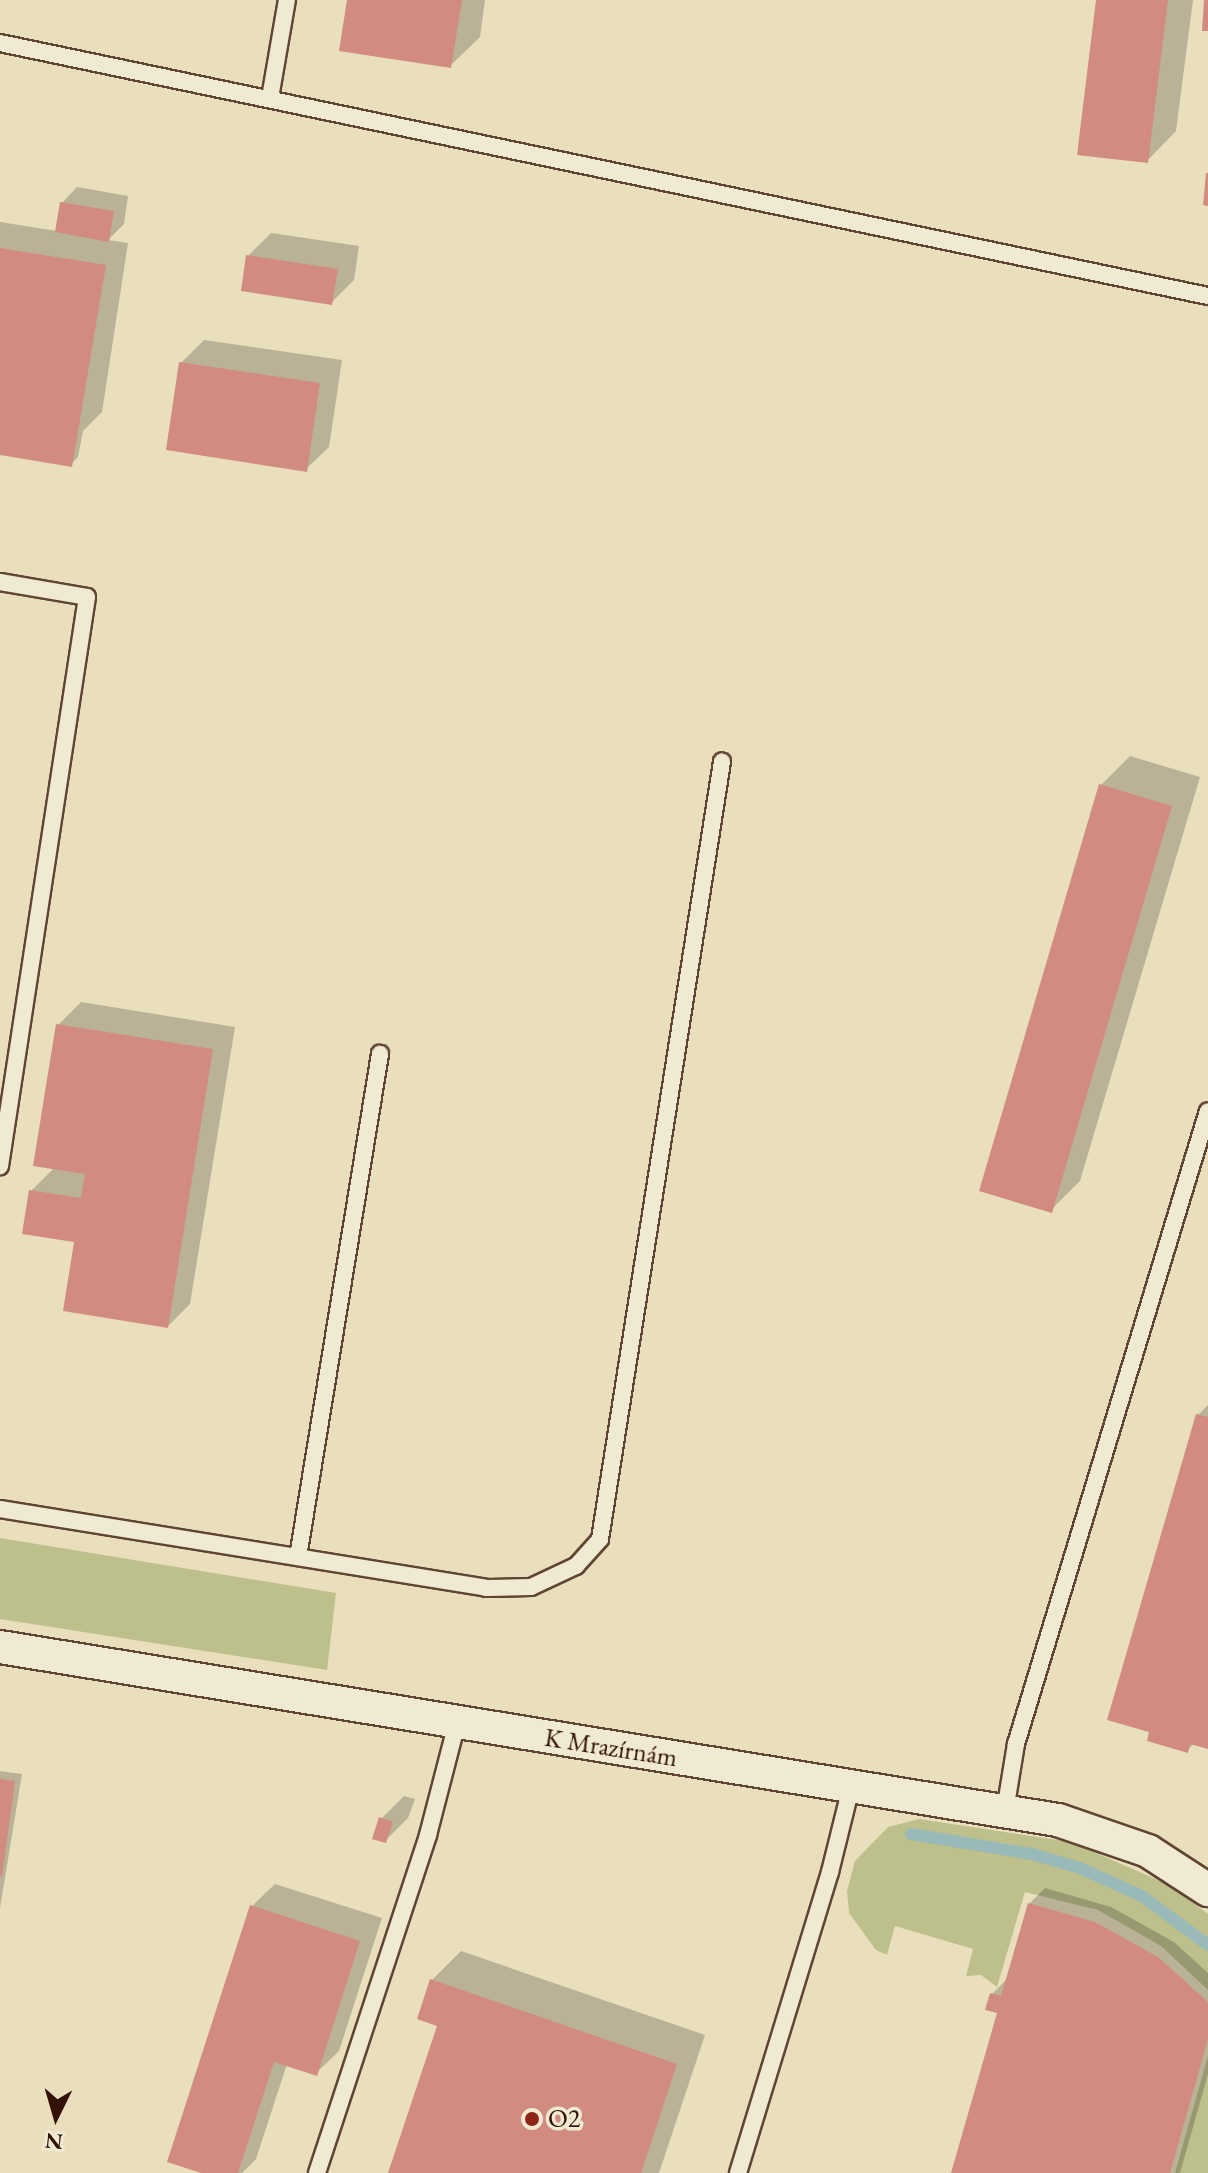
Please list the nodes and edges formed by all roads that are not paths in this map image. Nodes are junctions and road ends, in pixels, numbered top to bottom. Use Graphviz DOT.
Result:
graph roads {
  1 [pos="287,0"];
  2 [pos="0,43"];
  3 [pos="270,98"];
  4 [pos="1208,296"];
  5 [pos="0,582"];
  6 [pos="722,762"];
  7 [pos="380,1054"];
  8 [pos="1208,1111"];
  9 [pos="0,1166"];
  10 [pos="0,1509"];
  11 [pos="298,1557"];
  12 [pos="0,1647"];
  13 [pos="457,1723"];
  14 [pos="851,1787"];
  15 [pos="1005,1811"];
  16 [pos="1208,1890"];
  17 [pos="317,2173"];
  18 [pos="738,2173"];
  1 -- 3 [label="lane"];
  2 -- 3 [label="lane"];
  3 -- 4 [label="lane"];
  5 -- 9 [label="lane"];
  6 -- 11 [label="lane"];
  7 -- 11 [label="lane"];
  8 -- 15 [label="lane"];
  10 -- 11 [label="lane"];
  12 -- 13 [label="street, K Mrazírnám"];
  13 -- 14 [label="street, K Mrazírnám"];
  13 -- 17 [label="lane"];
  14 -- 15 [label="street, K Mrazírnám"];
  14 -- 18 [label="lane"];
  15 -- 16 [label="street, K Mrazírnám"];
}
